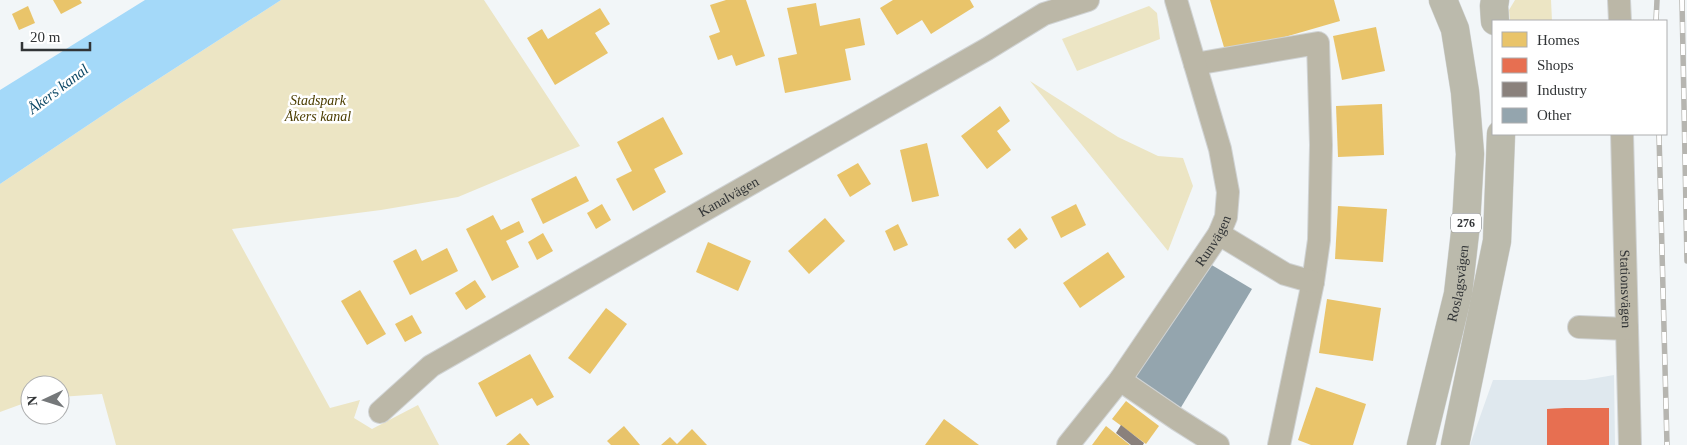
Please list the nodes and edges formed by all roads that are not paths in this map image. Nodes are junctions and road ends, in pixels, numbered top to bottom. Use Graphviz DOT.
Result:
graph roads {
  1 [pos="1176,0"];
  2 [pos="1443,0"];
  3 [pos="1496,0"];
  4 [pos="1619,0"];
  5 [pos="1082,1"];
  6 [pos="1495,20"];
  7 [pos="1620,20"];
  8 [pos="1195,64"];
  9 [pos="1501,135"];
  10 [pos="1622,135"];
  11 [pos="1219,234"];
  12 [pos="1313,282"];
  13 [pos="1579,326"];
  14 [pos="1627,329"];
  15 [pos="1120,380"];
  16 [pos="380,412"];
  17 [pos="1068,445"];
  18 [pos="1218,445"];
  19 [pos="1279,445"];
  20 [pos="1421,445"];
  21 [pos="1455,445"];
  22 [pos="1630,445"];
  1 -- 8 [label="street, Runvägen"];
  2 -- 20 [label="main road, Roslagsvägen / 276"];
  3 -- 6 [label="main road"];
  4 -- 7 [label="street"];
  5 -- 16 [label="street, Kanalvägen"];
  8 -- 11 [label="street, Runvägen"];
  8 -- 12 [label="street"];
  9 -- 21 [label="main road, Roslagsvägen / 276"];
  10 -- 14 [label="street, Stationsvägen"];
  11 -- 12 [label="street"];
  11 -- 15 [label="street, Runvägen"];
  12 -- 19 [label="street"];
  13 -- 14 [label="street"];
  14 -- 22 [label="street, Stationsvägen"];
  15 -- 17 [label="street, Runvägen"];
  15 -- 18 [label="street"];
}
